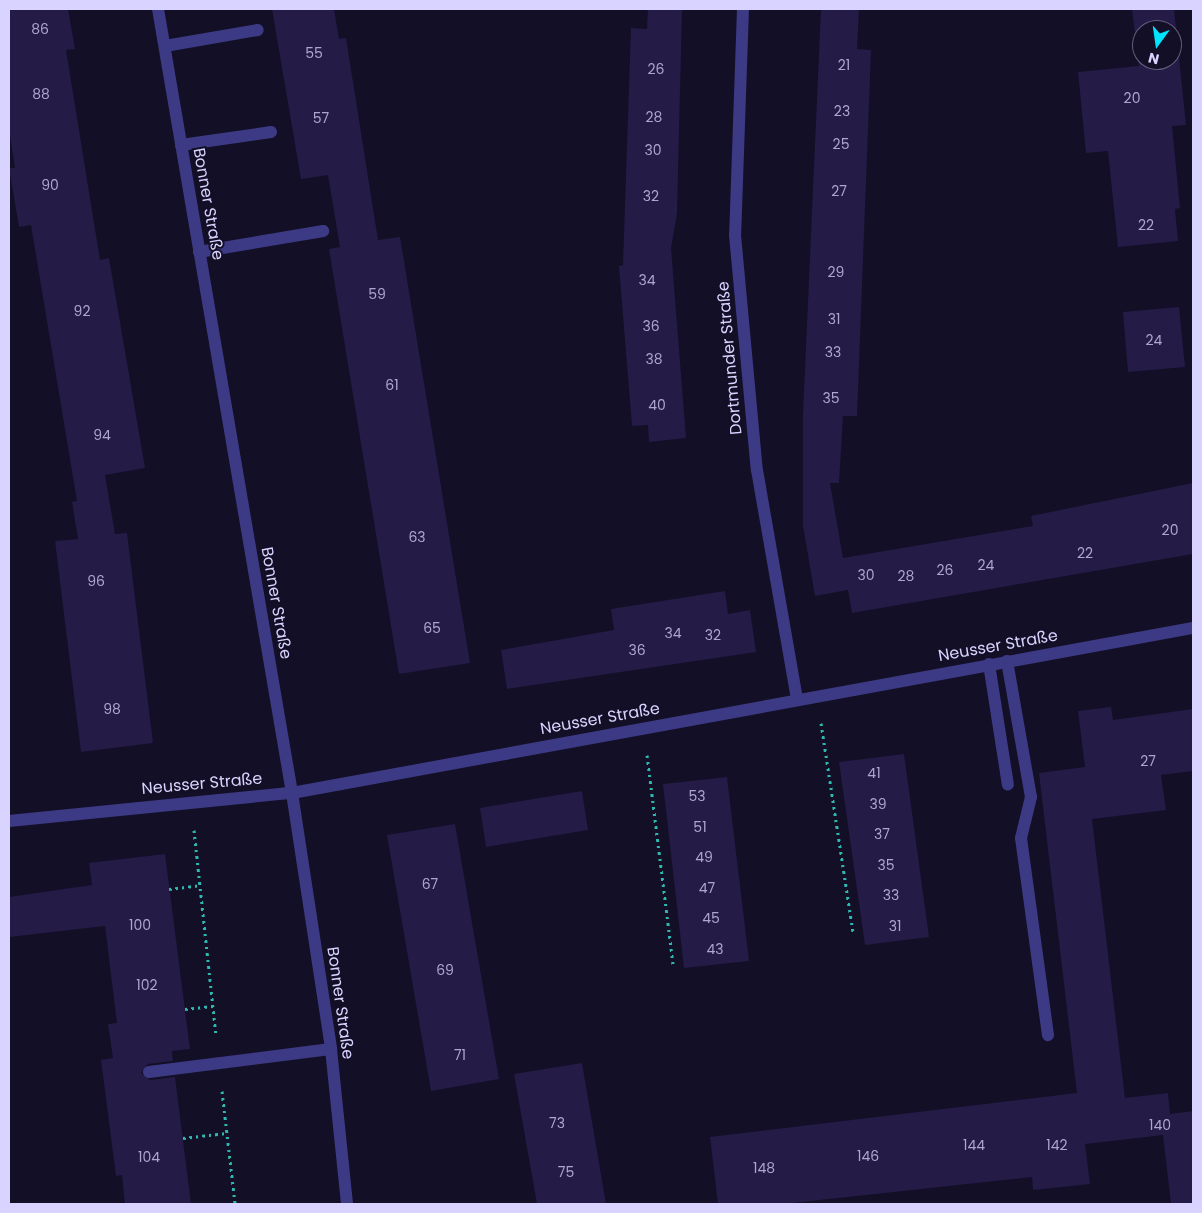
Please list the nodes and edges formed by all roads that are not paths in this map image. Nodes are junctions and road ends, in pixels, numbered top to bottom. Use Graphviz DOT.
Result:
graph roads {
  1 [pos="158,9"];
  2 [pos="743,9"];
  3 [pos="258,30"];
  4 [pos="164,46"];
  5 [pos="271,132"];
  6 [pos="181,145"];
  7 [pos="323,231"];
  8 [pos="200,252"];
  9 [pos="1193,628"];
  10 [pos="1007,661"];
  11 [pos="989,664"];
  12 [pos="797,700"];
  13 [pos="1008,785"];
  14 [pos="292,792"];
  15 [pos="9,821"];
  16 [pos="1048,1035"];
  17 [pos="331,1049"];
  18 [pos="149,1072"];
  19 [pos="347,1204"];
  1 -- 4 [label="street, Bonner Straße"];
  2 -- 12 [label="street, Dortmunder Straße"];
  3 -- 4 [label="street"];
  4 -- 6 [label="street, Bonner Straße"];
  5 -- 6 [label="street"];
  6 -- 8 [label="street, Bonner Straße"];
  7 -- 8 [label="street"];
  8 -- 14 [label="street, Bonner Straße"];
  9 -- 10 [label="street, Neusser Straße"];
  10 -- 11 [label="street, Neusser Straße"];
  10 -- 16 [label="street"];
  11 -- 12 [label="street, Neusser Straße"];
  11 -- 13 [label="street"];
  12 -- 14 [label="street, Neusser Straße"];
  14 -- 15 [label="street, Neusser Straße"];
  14 -- 17 [label="street, Bonner Straße"];
  17 -- 18 [label="street"];
  17 -- 19 [label="street, Bonner Straße"];
}
